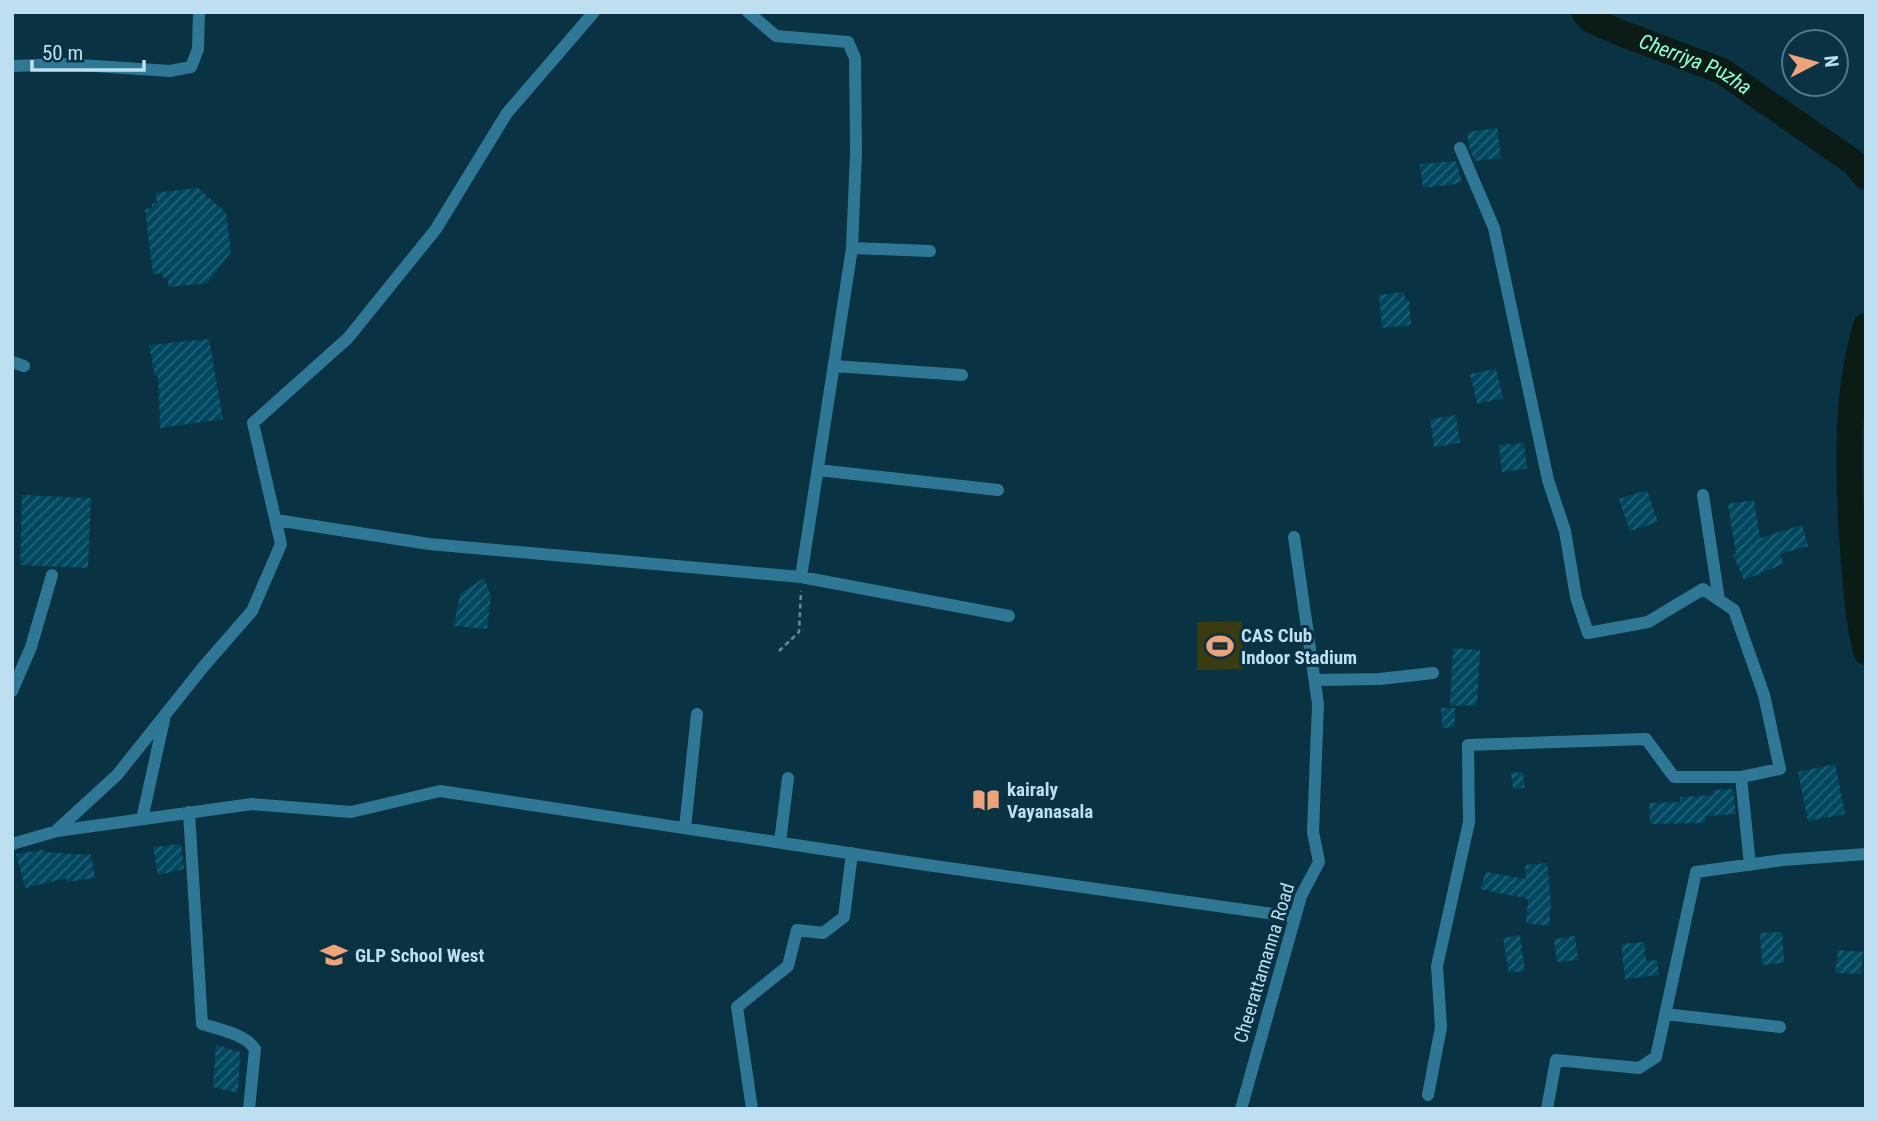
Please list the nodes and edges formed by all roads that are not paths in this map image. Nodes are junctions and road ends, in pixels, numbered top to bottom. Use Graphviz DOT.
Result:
graph roads {
  1 [pos="199,12"];
  2 [pos="594,12"];
  3 [pos="748,12"];
  4 [pos="12,66"];
  5 [pos="1460,148"];
  6 [pos="852,248"];
  7 [pos="930,251"];
  8 [pos="834,366"];
  9 [pos="962,375"];
  10 [pos="818,470"];
  11 [pos="998,489"];
  12 [pos="1703,495"];
  13 [pos="276,520"];
  14 [pos="1294,537"];
  15 [pos="52,575"];
  16 [pos="802,577"];
  17 [pos="1719,600"];
  18 [pos="1009,616"];
  19 [pos="1433,673"];
  20 [pos="1315,680"];
  21 [pos="12,691"];
  22 [pos="697,714"];
  23 [pos="165,715"];
  24 [pos="1741,777"];
  25 [pos="788,778"];
  26 [pos="190,812"];
  27 [pos="142,819"];
  28 [pos="685,828"];
  29 [pos="57,831"];
  30 [pos="780,842"];
  31 [pos="12,844"];
  32 [pos="852,853"];
  33 [pos="1866,854"];
  34 [pos="1750,865"];
  35 [pos="1295,917"];
  36 [pos="1665,1014"];
  37 [pos="1780,1027"];
  38 [pos="1428,1095"];
  39 [pos="249,1109"];
  40 [pos="752,1109"];
  41 [pos="1241,1109"];
  42 [pos="1547,1109"];
  1 -- 4 [label="street"];
  2 -- 13 [label="street"];
  3 -- 6 [label="street"];
  5 -- 17 [label="street"];
  6 -- 7 [label="street"];
  6 -- 8 [label="street"];
  8 -- 9 [label="street"];
  8 -- 10 [label="street"];
  10 -- 11 [label="street"];
  10 -- 16 [label="street"];
  12 -- 17 [label="street"];
  13 -- 16 [label="street"];
  13 -- 23 [label="street"];
  14 -- 20 [label="street, Cheerattamanna Road"];
  15 -- 21 [label="street"];
  16 -- 18 [label="street"];
  17 -- 24 [label="street"];
  19 -- 20 [label="street"];
  20 -- 35 [label="street, Cheerattamanna Road"];
  22 -- 28 [label="street"];
  23 -- 27 [label="street"];
  23 -- 29 [label="street"];
  24 -- 34 [label="street"];
  24 -- 38 [label="street"];
  25 -- 30 [label="street"];
  26 -- 27 [label="street"];
  26 -- 28 [label="street"];
  26 -- 39 [label="street"];
  27 -- 29 [label="street"];
  28 -- 30 [label="street"];
  29 -- 31 [label="street"];
  30 -- 32 [label="street"];
  32 -- 35 [label="street"];
  32 -- 40 [label="street"];
  33 -- 34 [label="street"];
  34 -- 36 [label="street"];
  35 -- 41 [label="street, Cheerattamanna Road"];
  36 -- 37 [label="street"];
  36 -- 42 [label="street"];
}
